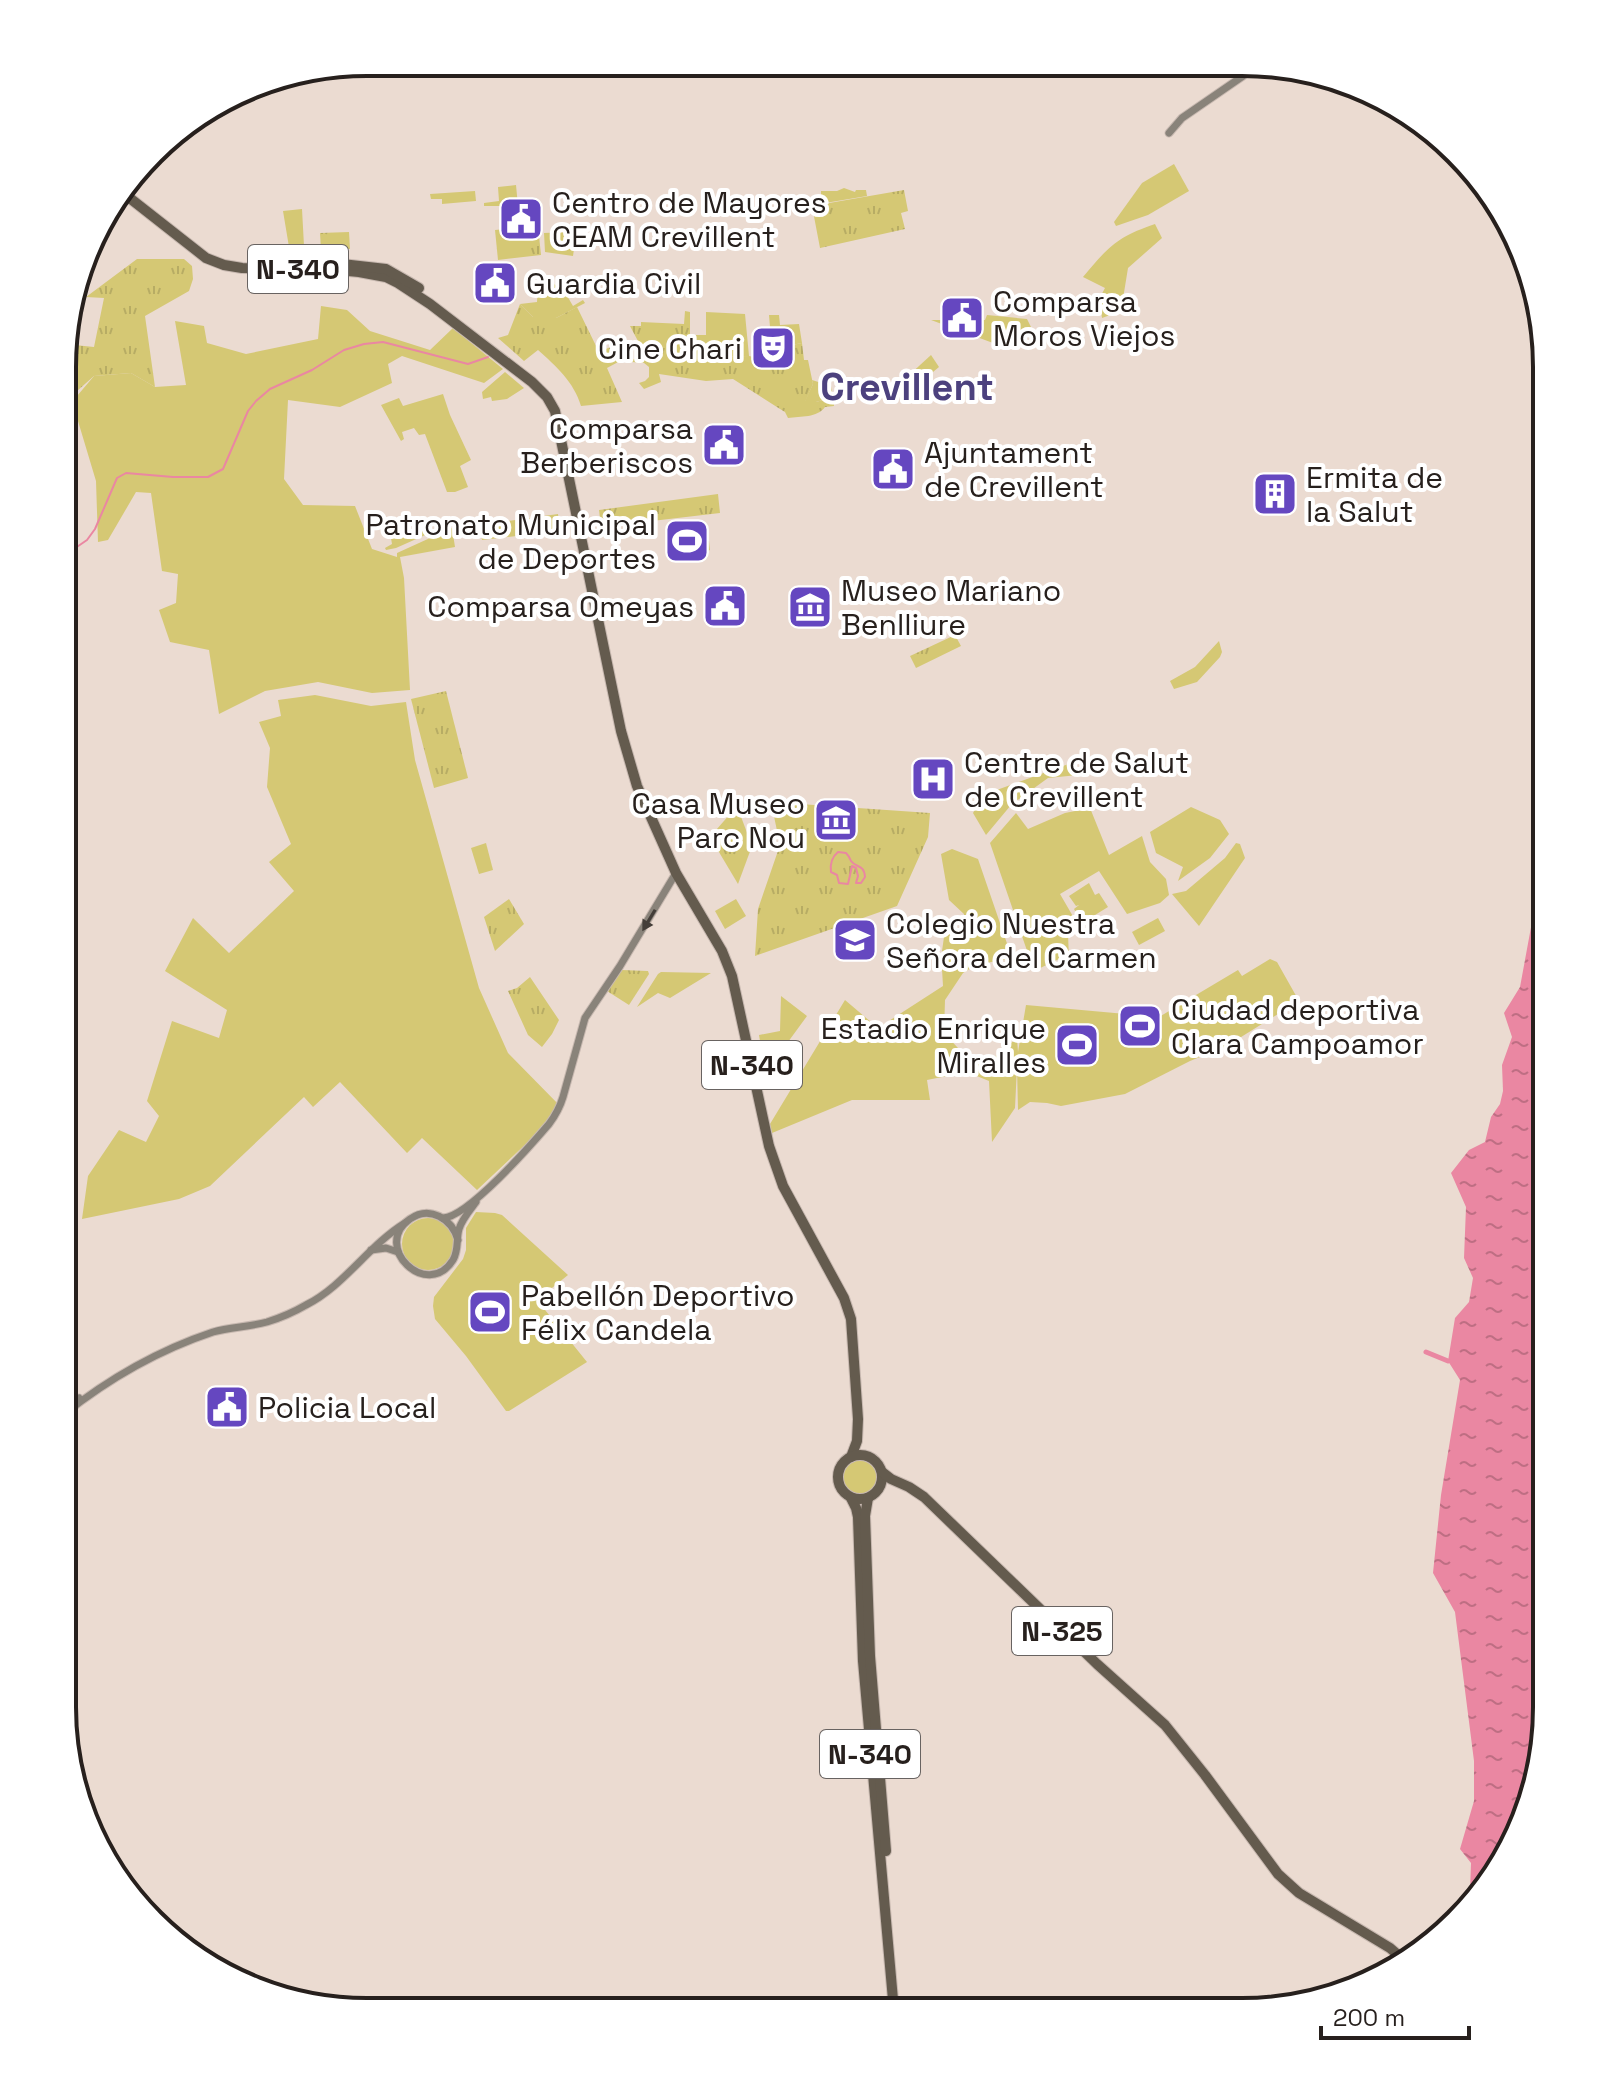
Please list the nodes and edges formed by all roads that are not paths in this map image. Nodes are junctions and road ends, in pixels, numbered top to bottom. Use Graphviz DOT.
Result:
graph roads {
  1 [pos="1243,76"];
  2 [pos="1169,133"];
  3 [pos="130,198"];
  4 [pos="678,870"];
  5 [pos="480,1197"];
  6 [pos="443,1218"];
  7 [pos="405,1223"];
  8 [pos="458,1240"];
  9 [pos="369,1250"];
  10 [pos="398,1252"];
  11 [pos="89,1395"];
  12 [pos="76,1400"];
  13 [pos="76,1405"];
  14 [pos="858,1419"];
  15 [pos="868,1456"];
  16 [pos="851,1457"];
  17 [pos="882,1472"];
  18 [pos="915,1491"];
  19 [pos="872,1496"];
  20 [pos="851,1498"];
  21 [pos="1396,1953"];
  22 [pos="893,1998"];
  23 [pos="900,1998"];
  1 -- 2 [label="street"];
  3 -- 4 [label="highway, N-340"];
  4 -- 5 [label="street, one-way"];
  4 -- 14 [label="highway, N-340"];
  5 -- 6 [label="street"];
  5 -- 8 [label="street"];
  6 -- 7 [label="street"];
  6 -- 8 [label="street"];
  7 -- 9 [label="street"];
  7 -- 10 [label="street"];
  8 -- 10 [label="street"];
  9 -- 10 [label="street"];
  9 -- 11 [label="street"];
  11 -- 12 [label="street"];
  11 -- 13 [label="street"];
  14 -- 15 [label="highway, N-340"];
  14 -- 16 [label="highway, N-340"];
  15 -- 16 [label="highway"];
  15 -- 17 [label="highway, N-340"];
  16 -- 20 [label="highway, N-340"];
  17 -- 18 [label="highway, N-325"];
  17 -- 19 [label="highway, N-340"];
  18 -- 19 [label="highway"];
  18 -- 21 [label="highway, N-325"];
  19 -- 20 [label="highway"];
  19 -- 23 [label="highway, N-340"];
  20 -- 22 [label="highway, N-340"];
}
